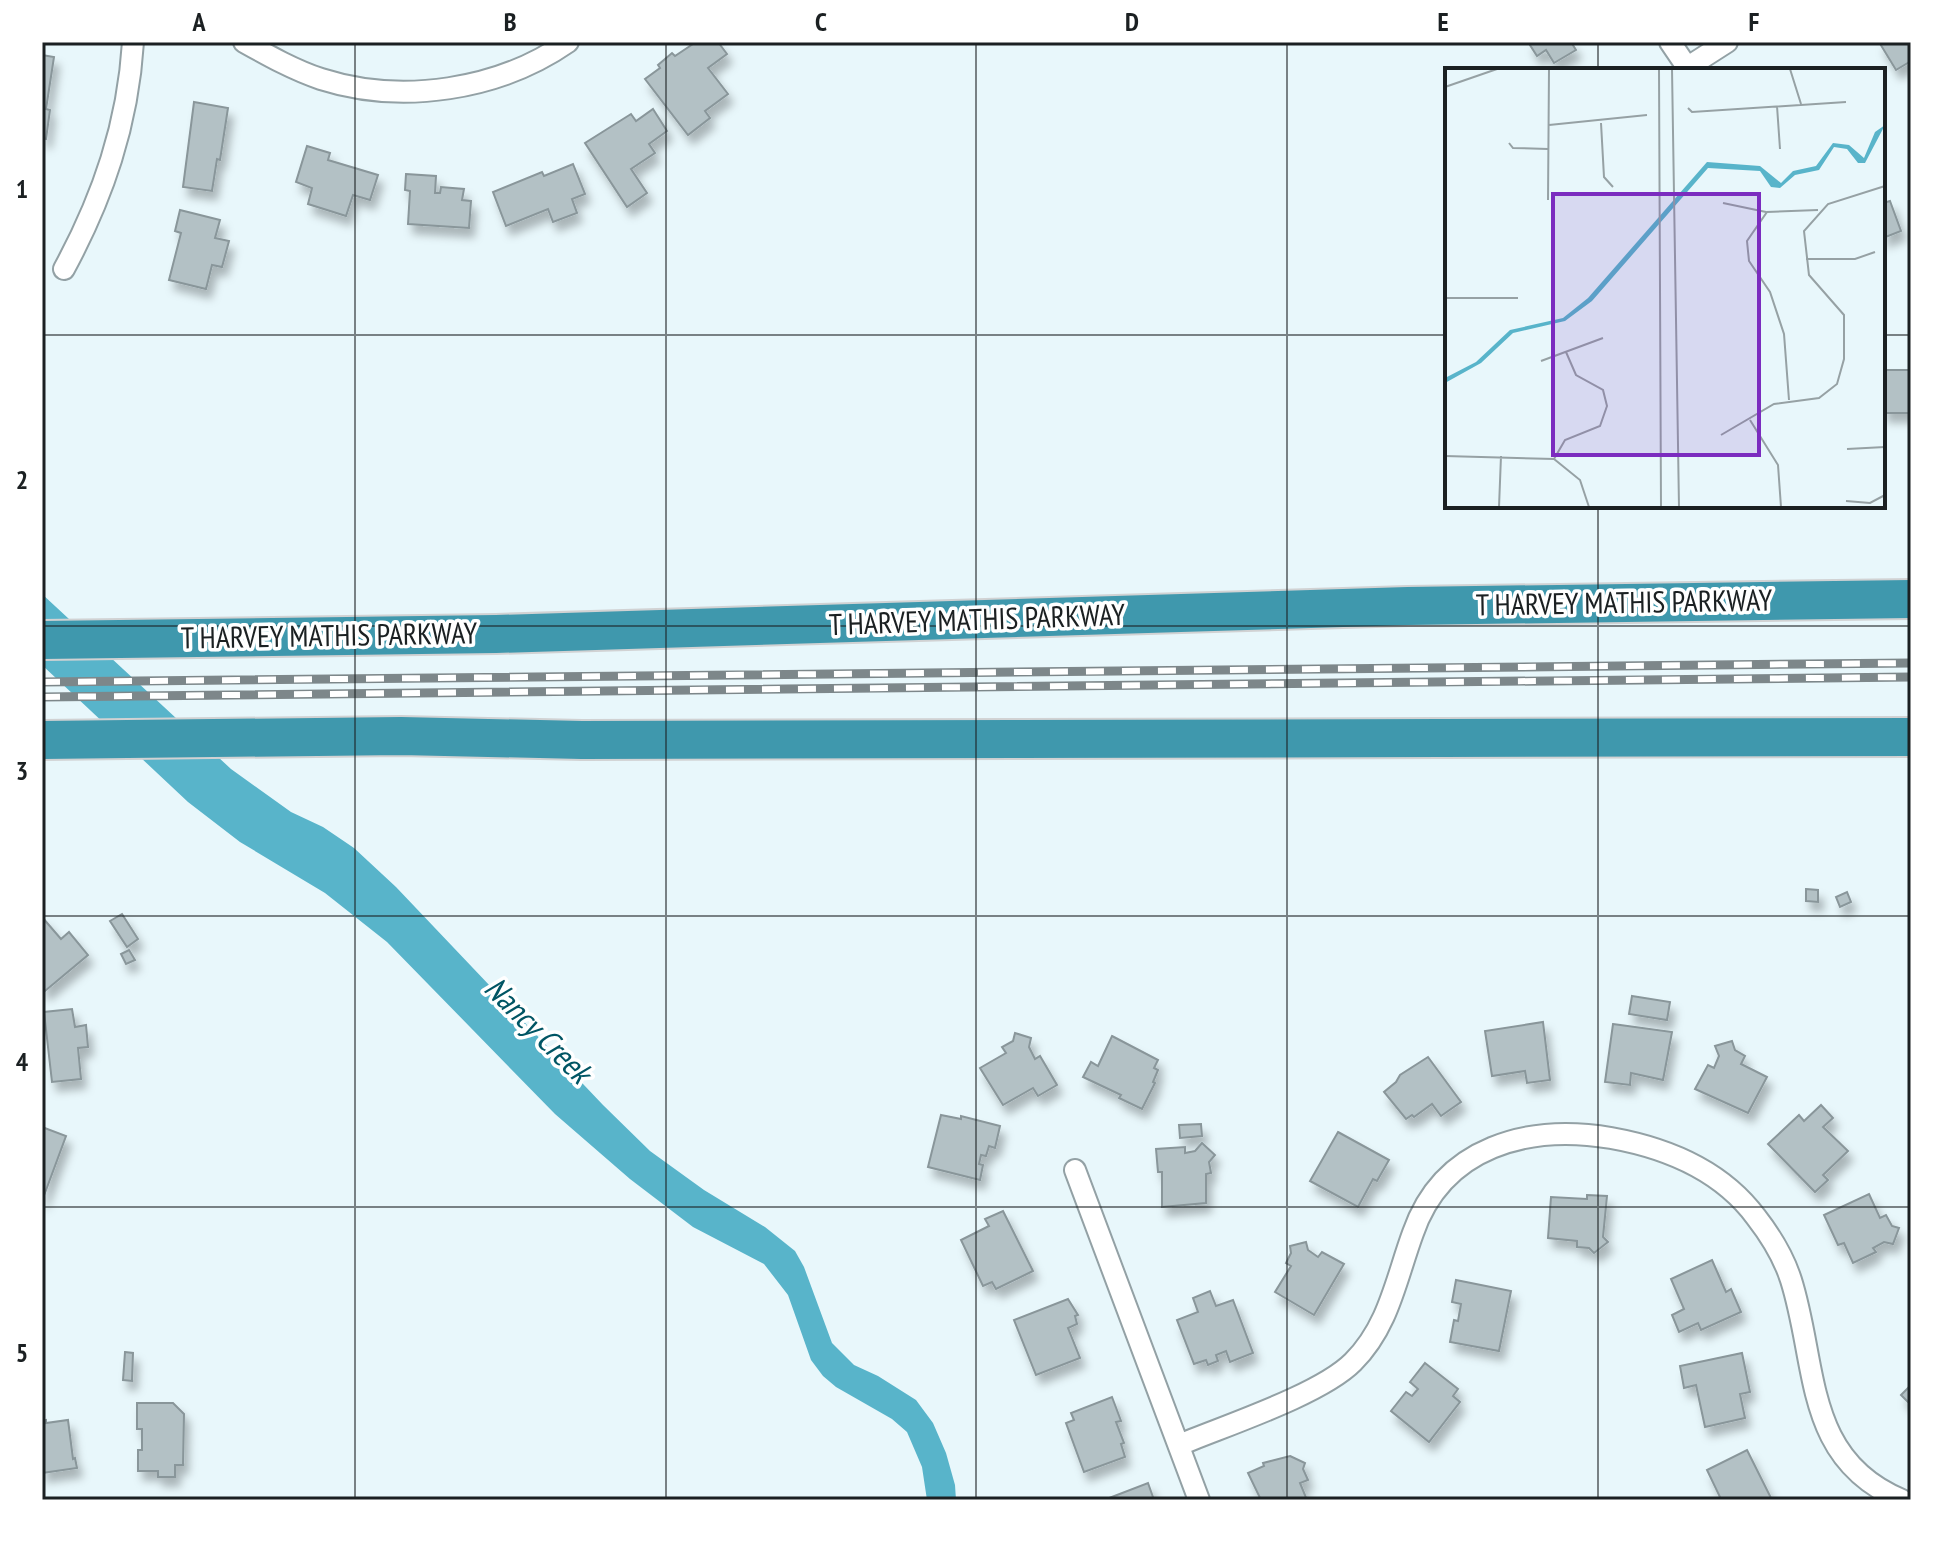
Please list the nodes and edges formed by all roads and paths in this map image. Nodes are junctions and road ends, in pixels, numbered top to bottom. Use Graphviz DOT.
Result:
graph roads {
  1 [pos="133,42"];
  2 [pos="244,42"];
  3 [pos="568,42"];
  4 [pos="1670,42"];
  5 [pos="1727,42"];
  6 [pos="1687,68"];
  7 [pos="1689,68"];
  8 [pos="64,269"];
  9 [pos="1911,599"];
  10 [pos="42,640"];
  11 [pos="1911,737"];
  12 [pos="42,740"];
  13 [pos="1075,1170"];
  14 [pos="1179,1445"];
  15 [pos="1199,1500"];
  16 [pos="1902,1500"];
  1 -- 8 [label="street"];
  2 -- 3 [label="street"];
  4 -- 6 [label="street"];
  5 -- 7 [label="street"];
  9 -- 10 [label="highway, T HARVEY MATHIS PARKWAY"];
  11 -- 12 [label="highway"];
  13 -- 14 [label="street"];
  14 -- 15 [label="street"];
  14 -- 16 [label="street"];
}
